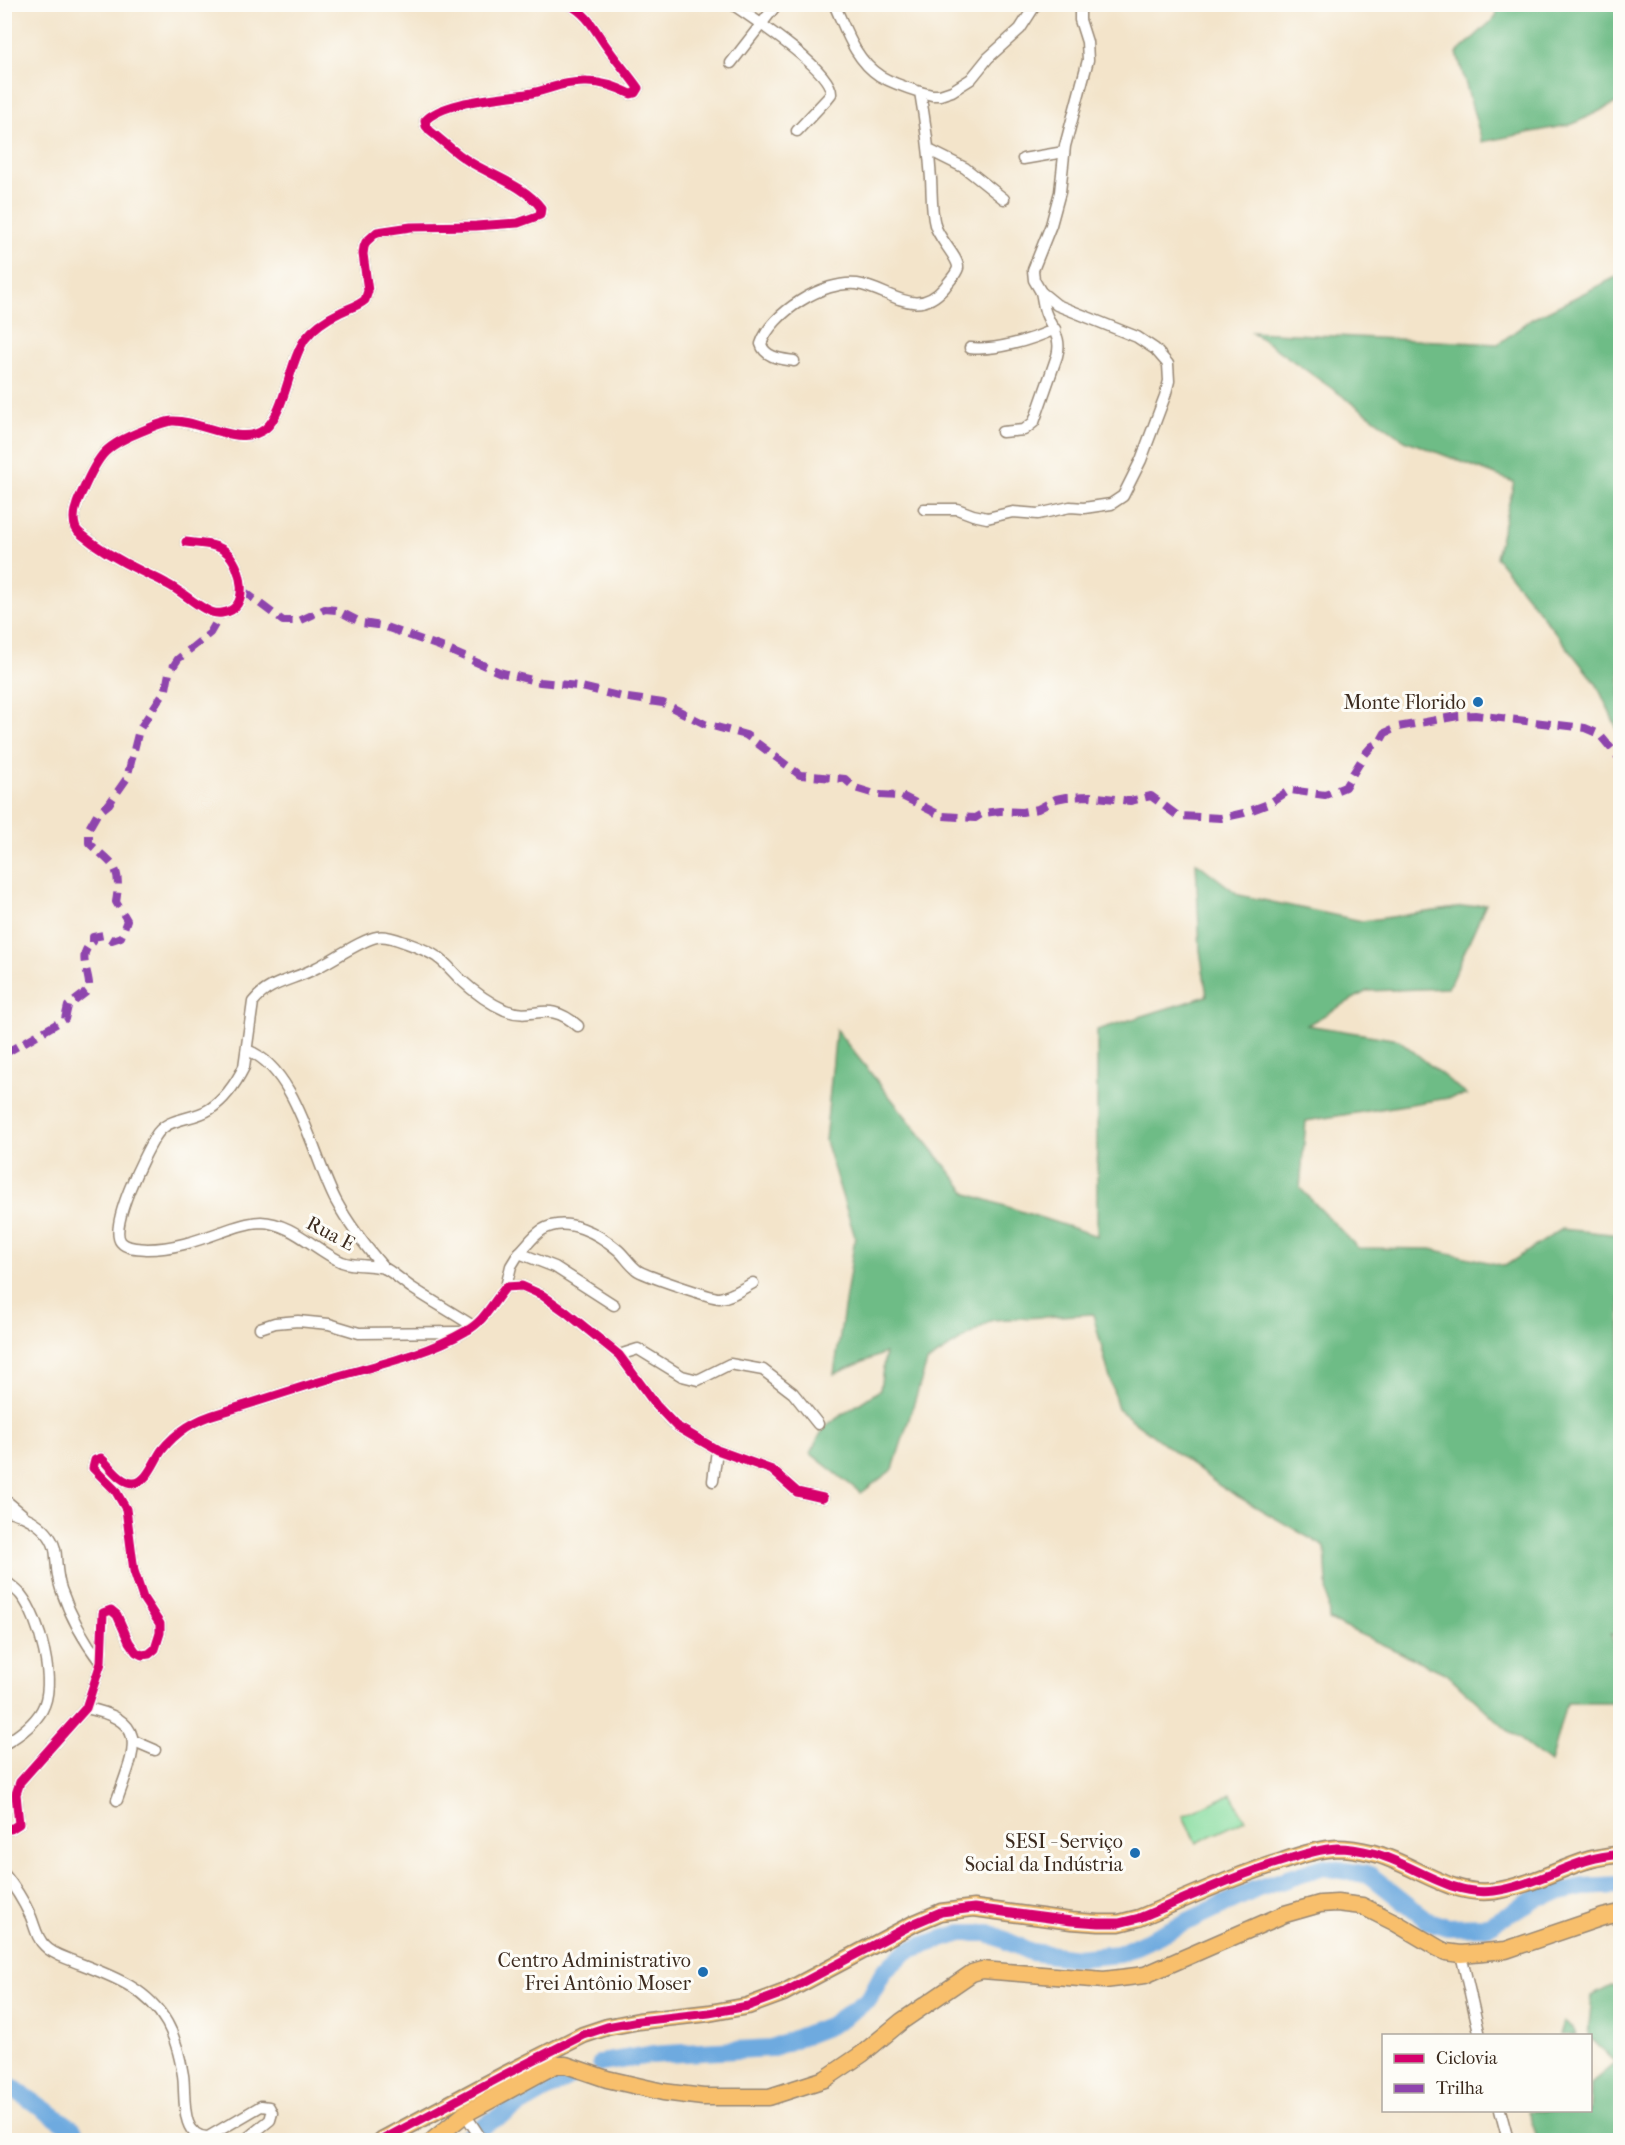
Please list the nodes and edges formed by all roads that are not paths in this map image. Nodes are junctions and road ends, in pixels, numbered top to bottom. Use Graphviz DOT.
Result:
graph roads {
  1 [pos="568,4"];
  2 [pos="732,4"];
  3 [pos="777,4"];
  4 [pos="834,4"];
  5 [pos="1036,4"];
  6 [pos="1080,4"];
  7 [pos="762,24"];
  8 [pos="731,63"];
  9 [pos="920,92"];
  10 [pos="797,130"];
  11 [pos="929,150"];
  12 [pos="1064,152"];
  13 [pos="1023,159"];
  14 [pos="1004,199"];
  15 [pos="1041,292"];
  16 [pos="1055,329"];
  17 [pos="970,348"];
  18 [pos="794,362"];
  19 [pos="1002,432"];
  20 [pos="924,508"];
  21 [pos="186,542"];
  22 [pos="578,1026"];
  23 [pos="247,1050"];
  24 [pos="519,1253"];
  25 [pos="384,1268"];
  26 [pos="753,1283"];
  27 [pos="506,1287"];
  28 [pos="614,1305"];
  29 [pos="260,1328"];
  30 [pos="470,1329"];
  31 [pos="619,1355"];
  32 [pos="818,1425"];
  33 [pos="717,1450"];
  34 [pos="713,1481"];
  35 [pos="823,1498"];
  36 [pos="4,1499"];
  37 [pos="4,1510"];
  38 [pos="24,1516"];
  39 [pos="4,1580"];
  40 [pos="101,1663"];
  41 [pos="86,1708"];
  42 [pos="134,1741"];
  43 [pos="4,1744"];
  44 [pos="155,1750"];
  45 [pos="117,1800"];
  46 [pos="4,1826"];
  47 [pos="1620,1854"];
  48 [pos="4,1874"];
  49 [pos="1620,1913"];
  50 [pos="1461,1954"];
  51 [pos="1480,2034"];
  52 [pos="1501,2112"];
  53 [pos="469,2119"];
  54 [pos="245,2140"];
  55 [pos="382,2140"];
  56 [pos="433,2140"];
  57 [pos="482,2140"];
  58 [pos="1508,2140"];
  1 -- 21 [label="street"];
  2 -- 7 [label="street"];
  3 -- 7 [label="street"];
  4 -- 9 [label="street"];
  5 -- 9 [label="street"];
  6 -- 12 [label="street"];
  7 -- 8 [label="street"];
  7 -- 10 [label="street"];
  9 -- 11 [label="street"];
  11 -- 14 [label="street"];
  11 -- 18 [label="street"];
  12 -- 13 [label="street"];
  12 -- 15 [label="street"];
  15 -- 16 [label="street"];
  15 -- 20 [label="street"];
  16 -- 17 [label="street"];
  16 -- 19 [label="street"];
  22 -- 23 [label="street"];
  23 -- 25 [label="street"];
  23 -- 25 [label="street, Rua E"];
  24 -- 26 [label="street"];
  24 -- 27 [label="street"];
  24 -- 28 [label="street"];
  25 -- 30 [label="street, Rua E"];
  27 -- 30 [label="street"];
  27 -- 31 [label="street"];
  29 -- 30 [label="street"];
  30 -- 40 [label="street"];
  31 -- 32 [label="street"];
  31 -- 33 [label="street"];
  33 -- 34 [label="street"];
  33 -- 35 [label="street"];
  36 -- 38 [label="street"];
  37 -- 38 [label="street"];
  38 -- 40 [label="street"];
  39 -- 43 [label="street"];
  40 -- 41 [label="street"];
  41 -- 42 [label="street"];
  41 -- 46 [label="street"];
  42 -- 44 [label="street"];
  42 -- 45 [label="street"];
  47 -- 55 [label="main road"];
  48 -- 54 [label="street"];
  49 -- 50 [label="main road"];
  50 -- 51 [label="street"];
  50 -- 53 [label="main road"];
  52 -- 58 [label="street"];
  53 -- 56 [label="main road"];
  53 -- 57 [label="street"];
}
